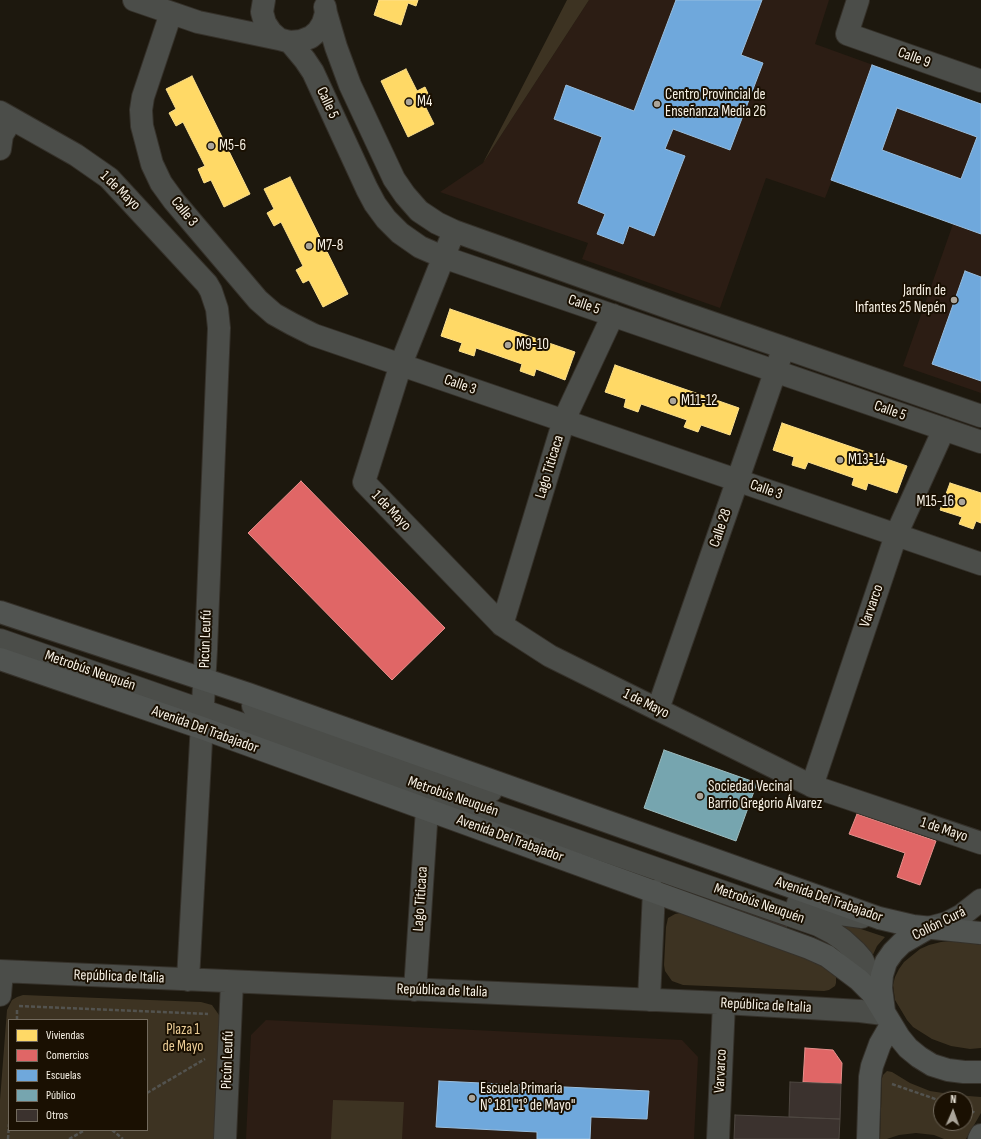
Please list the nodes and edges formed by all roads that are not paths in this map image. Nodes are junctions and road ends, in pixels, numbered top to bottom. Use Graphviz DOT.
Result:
graph roads {
  1 [pos="134,0"];
  2 [pos="264,0"];
  3 [pos="858,0"];
  4 [pos="325,4"];
  5 [pos="171,13"];
  6 [pos="285,41"];
  7 [pos="981,82"];
  8 [pos="6,115"];
  9 [pos="0,149"];
  10 [pos="454,231"];
  11 [pos="443,257"];
  12 [pos="215,300"];
  13 [pos="613,315"];
  14 [pos="784,347"];
  15 [pos="401,364"];
  16 [pos="775,372"];
  17 [pos="981,416"];
  18 [pos="564,420"];
  19 [pos="944,429"];
  20 [pos="981,442"];
  21 [pos="738,480"];
  22 [pos="896,535"];
  23 [pos="981,564"];
  24 [pos="0,612"];
  25 [pos="502,624"];
  26 [pos="0,626"];
  27 [pos="0,640"];
  28 [pos="0,659"];
  29 [pos="204,704"];
  30 [pos="658,710"];
  31 [pos="812,786"];
  32 [pos="491,791"];
  33 [pos="427,809"];
  34 [pos="981,842"];
  35 [pos="635,870"];
  36 [pos="654,891"];
  37 [pos="981,900"];
  38 [pos="928,928"];
  39 [pos="981,933"];
  40 [pos="1,972"];
  41 [pos="188,980"];
  42 [pos="232,982"];
  43 [pos="415,990"];
  44 [pos="873,994"];
  45 [pos="0,995"];
  46 [pos="649,1000"];
  47 [pos="724,1003"];
  48 [pos="888,1020"];
  49 [pos="981,1072"];
  50 [pos="981,1124"];
  51 [pos="225,1139"];
  52 [pos="718,1139"];
  53 [pos="868,1139"];
  54 [pos="979,1139"];
  1 -- 5 [label="street"];
  2 -- 6 [label="street, Calle 5"];
  3 -- 7 [label="street, Calle 9"];
  4 -- 6 [label="street"];
  4 -- 10 [label="street, Calle 5"];
  5 -- 6 [label="street"];
  5 -- 15 [label="street, Calle 3"];
  6 -- 11 [label="street, Calle 5"];
  8 -- 9 [label="street"];
  8 -- 12 [label="street, 1 de Mayo"];
  10 -- 11 [label="street"];
  10 -- 14 [label="street, Calle 5"];
  11 -- 13 [label="street, Calle 5"];
  11 -- 15 [label="street"];
  12 -- 29 [label="street, Picún Leufú"];
  13 -- 16 [label="street, Calle 5"];
  13 -- 18 [label="street, Lago Titicaca"];
  14 -- 16 [label="street, Calle 28"];
  14 -- 17 [label="street, Calle 5"];
  15 -- 18 [label="street, Calle 3"];
  15 -- 25 [label="street, 1 de Mayo"];
  16 -- 19 [label="street, Calle 5"];
  16 -- 21 [label="street, Calle 28"];
  18 -- 21 [label="street, Calle 3"];
  18 -- 25 [label="street, Lago Titicaca"];
  19 -- 20 [label="street, Calle 5"];
  19 -- 22 [label="street, Varvarco"];
  21 -- 22 [label="street, Calle 3"];
  21 -- 30 [label="street, Calle 28"];
  22 -- 23 [label="street, Calle 3"];
  22 -- 31 [label="street, Varvarco"];
  24 -- 29 [label="main road, Avenida Del Trabajador"];
  25 -- 30 [label="street, 1 de Mayo"];
  26 -- 29 [label="street, Metrobús Neuquén"];
  27 -- 29 [label="street, Metrobús Neuquén"];
  28 -- 29 [label="main road, Avenida Del Trabajador"];
  29 -- 33 [label="main road, Avenida Del Trabajador"];
  29 -- 38 [label="main road, Avenida Del Trabajador"];
  29 -- 41 [label="street, Picún Leufú"];
  29 -- 44 [label="street, Metrobús Neuquén"];
  30 -- 31 [label="street, 1 de Mayo"];
  31 -- 34 [label="street, 1 de Mayo"];
  32 -- 32 [label="street"];
  33 -- 36 [label="main road, Avenida Del Trabajador"];
  33 -- 43 [label="street, Lago Titicaca"];
  35 -- 35 [label="street"];
  36 -- 44 [label="main road, Avenida Del Trabajador"];
  36 -- 46 [label="street"];
  37 -- 38 [label="street, Collón Curá"];
  38 -- 39 [label="main road, Avenida Del Trabajador"];
  38 -- 48 [label="main road, Collón Curá"];
  40 -- 41 [label="street, República de Italia"];
  40 -- 45 [label="street"];
  41 -- 42 [label="street, República de Italia"];
  42 -- 43 [label="street, República de Italia"];
  42 -- 51 [label="street, Picún Leufú"];
  43 -- 46 [label="street, República de Italia"];
  44 -- 48 [label="main road, Avenida Del Trabajador"];
  46 -- 47 [label="street, República de Italia"];
  47 -- 48 [label="street, República de Italia"];
  47 -- 52 [label="street, Varvarco"];
  48 -- 49 [label="main road, Avenida Del Trabajador"];
  48 -- 53 [label="main road"];
  50 -- 54 [label="main road"];
}
